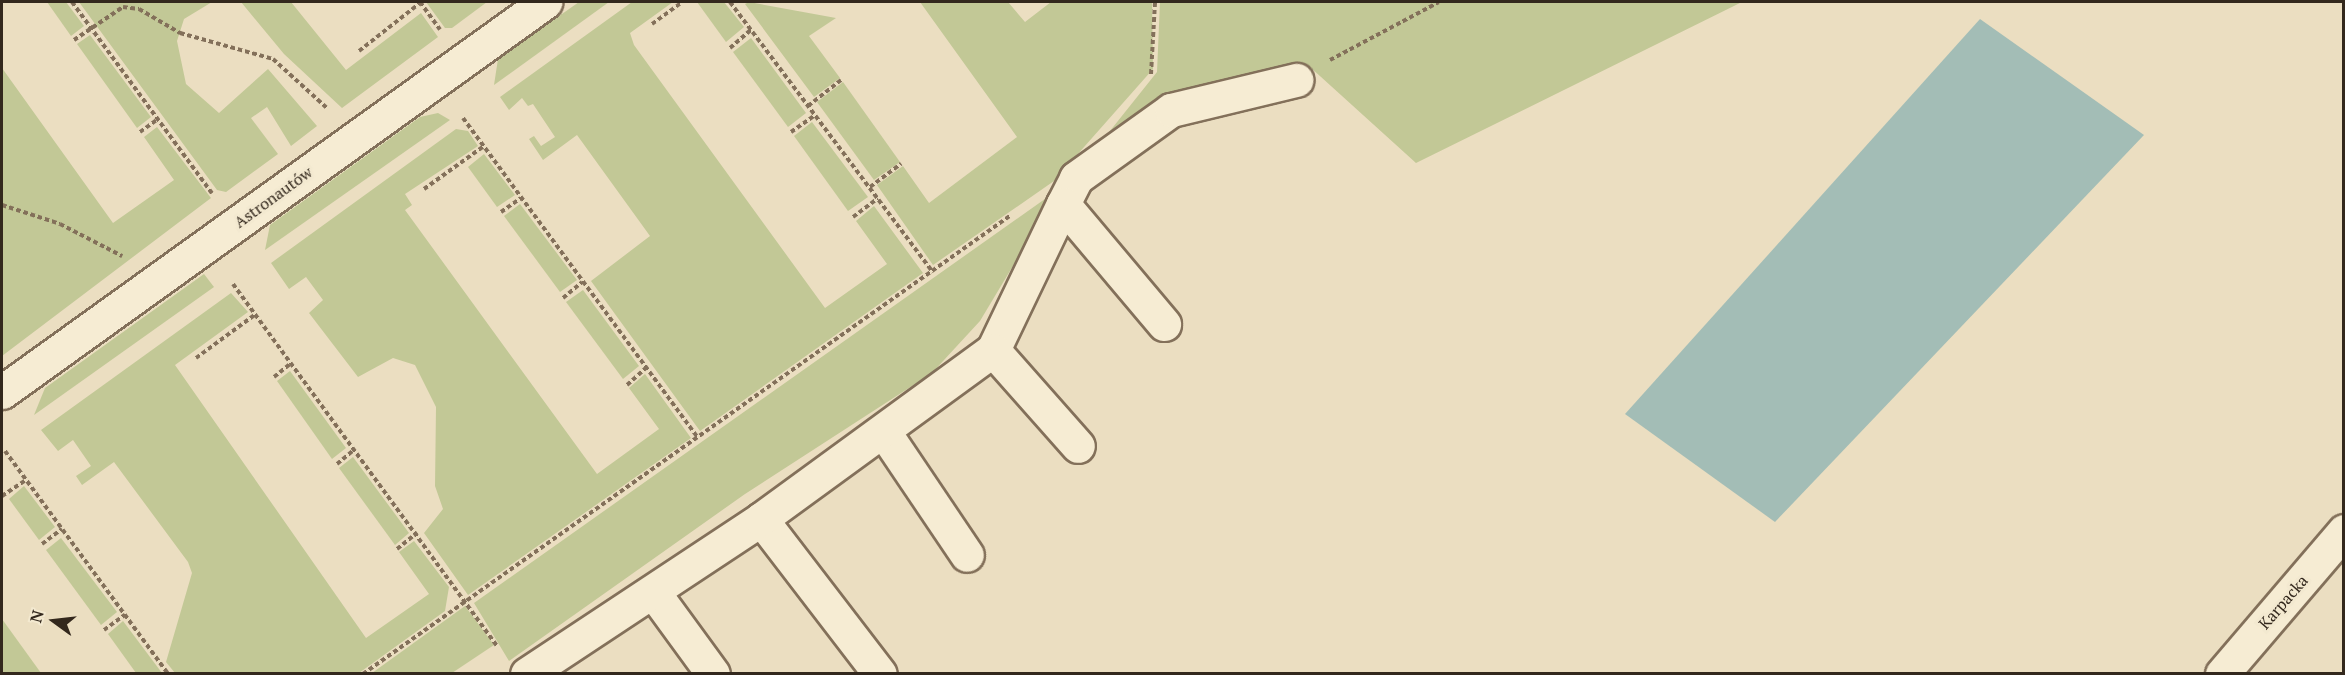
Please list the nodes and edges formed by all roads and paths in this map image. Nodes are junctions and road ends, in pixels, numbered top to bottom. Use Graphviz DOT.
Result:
graph roads {
  1 [pos="72,2"];
  2 [pos="420,2"];
  3 [pos="545,2"];
  4 [pos="682,2"];
  5 [pos="730,2"];
  6 [pos="1155,2"];
  7 [pos="1439,2"];
  8 [pos="652,24"];
  9 [pos="91,27"];
  10 [pos="751,30"];
  11 [pos="74,40"];
  12 [pos="448,40"];
  13 [pos="730,48"];
  14 [pos="359,51"];
  15 [pos="842,80"];
  16 [pos="1146,80"];
  17 [pos="1296,80"];
  18 [pos="808,106"];
  19 [pos="815,115"];
  20 [pos="463,118"];
  21 [pos="158,119"];
  22 [pos="140,132"];
  23 [pos="791,132"];
  24 [pos="349,142"];
  25 [pos="484,146"];
  26 [pos="901,164"];
  27 [pos="870,187"];
  28 [pos="424,189"];
  29 [pos="214,196"];
  30 [pos="521,198"];
  31 [pos="878,198"];
  32 [pos="1063,204"];
  33 [pos="2,205"];
  34 [pos="1018,210"];
  35 [pos="501,213"];
  36 [pos="853,217"];
  37 [pos="129,259"];
  38 [pos="933,272"];
  39 [pos="582,282"];
  40 [pos="233,284"];
  41 [pos="564,298"];
  42 [pos="256,314"];
  43 [pos="1164,324"];
  44 [pos="993,350"];
  45 [pos="196,358"];
  46 [pos="291,363"];
  47 [pos="646,368"];
  48 [pos="274,377"];
  49 [pos="627,385"];
  50 [pos="2,392"];
  51 [pos="884,432"];
  52 [pos="697,437"];
  53 [pos="1078,446"];
  54 [pos="355,449"];
  55 [pos="5,451"];
  56 [pos="337,464"];
  57 [pos="26,480"];
  58 [pos="2,496"];
  59 [pos="761,519"];
  60 [pos="62,529"];
  61 [pos="2343,531"];
  62 [pos="417,533"];
  63 [pos="42,544"];
  64 [pos="398,549"];
  65 [pos="967,555"];
  66 [pos="654,593"];
  67 [pos="466,600"];
  68 [pos="124,615"];
  69 [pos="104,630"];
  70 [pos="500,653"];
  71 [pos="533,672"];
  72 [pos="168,674"];
  73 [pos="363,674"];
  74 [pos="713,674"];
  75 [pos="880,674"];
  76 [pos="2222,674"];
  1 -- 9 [label="path"];
  2 -- 12 [label="path"];
  2 -- 14 [label="path"];
  3 -- 24 [label="street, Astronautów"];
  4 -- 8 [label="path"];
  5 -- 10 [label="path"];
  6 -- 16 [label="path"];
  7 -- 17 [label="path"];
  9 -- 11 [label="path"];
  9 -- 21 [label="path"];
  9 -- 24 [label="path"];
  10 -- 13 [label="path"];
  10 -- 18 [label="path"];
  15 -- 18 [label="path"];
  17 -- 32 [label="street"];
  18 -- 19 [label="path"];
  19 -- 23 [label="path"];
  19 -- 27 [label="path"];
  20 -- 25 [label="path"];
  21 -- 22 [label="path"];
  21 -- 29 [label="path"];
  24 -- 50 [label="street, Astronautów"];
  25 -- 28 [label="path"];
  25 -- 30 [label="path"];
  26 -- 27 [label="path"];
  27 -- 31 [label="path"];
  30 -- 35 [label="path"];
  30 -- 39 [label="path"];
  31 -- 36 [label="path"];
  31 -- 38 [label="path"];
  32 -- 43 [label="street"];
  32 -- 44 [label="street"];
  33 -- 37 [label="path"];
  34 -- 38 [label="path"];
  38 -- 52 [label="path"];
  39 -- 41 [label="path"];
  39 -- 47 [label="path"];
  40 -- 42 [label="path"];
  42 -- 45 [label="path"];
  42 -- 46 [label="path"];
  44 -- 51 [label="street"];
  44 -- 53 [label="street"];
  46 -- 48 [label="path"];
  46 -- 54 [label="path"];
  47 -- 49 [label="path"];
  47 -- 52 [label="path"];
  51 -- 59 [label="street"];
  51 -- 65 [label="street"];
  52 -- 67 [label="path"];
  54 -- 56 [label="path"];
  54 -- 62 [label="path"];
  55 -- 57 [label="path"];
  57 -- 58 [label="path"];
  57 -- 60 [label="path"];
  59 -- 66 [label="street"];
  59 -- 75 [label="street"];
  60 -- 63 [label="path"];
  60 -- 68 [label="path"];
  61 -- 76 [label="street, Karpacka"];
  62 -- 64 [label="path"];
  62 -- 67 [label="path"];
  66 -- 71 [label="street"];
  66 -- 74 [label="street"];
  67 -- 70 [label="path"];
  67 -- 73 [label="path"];
  68 -- 69 [label="path"];
  68 -- 72 [label="path"];
}
